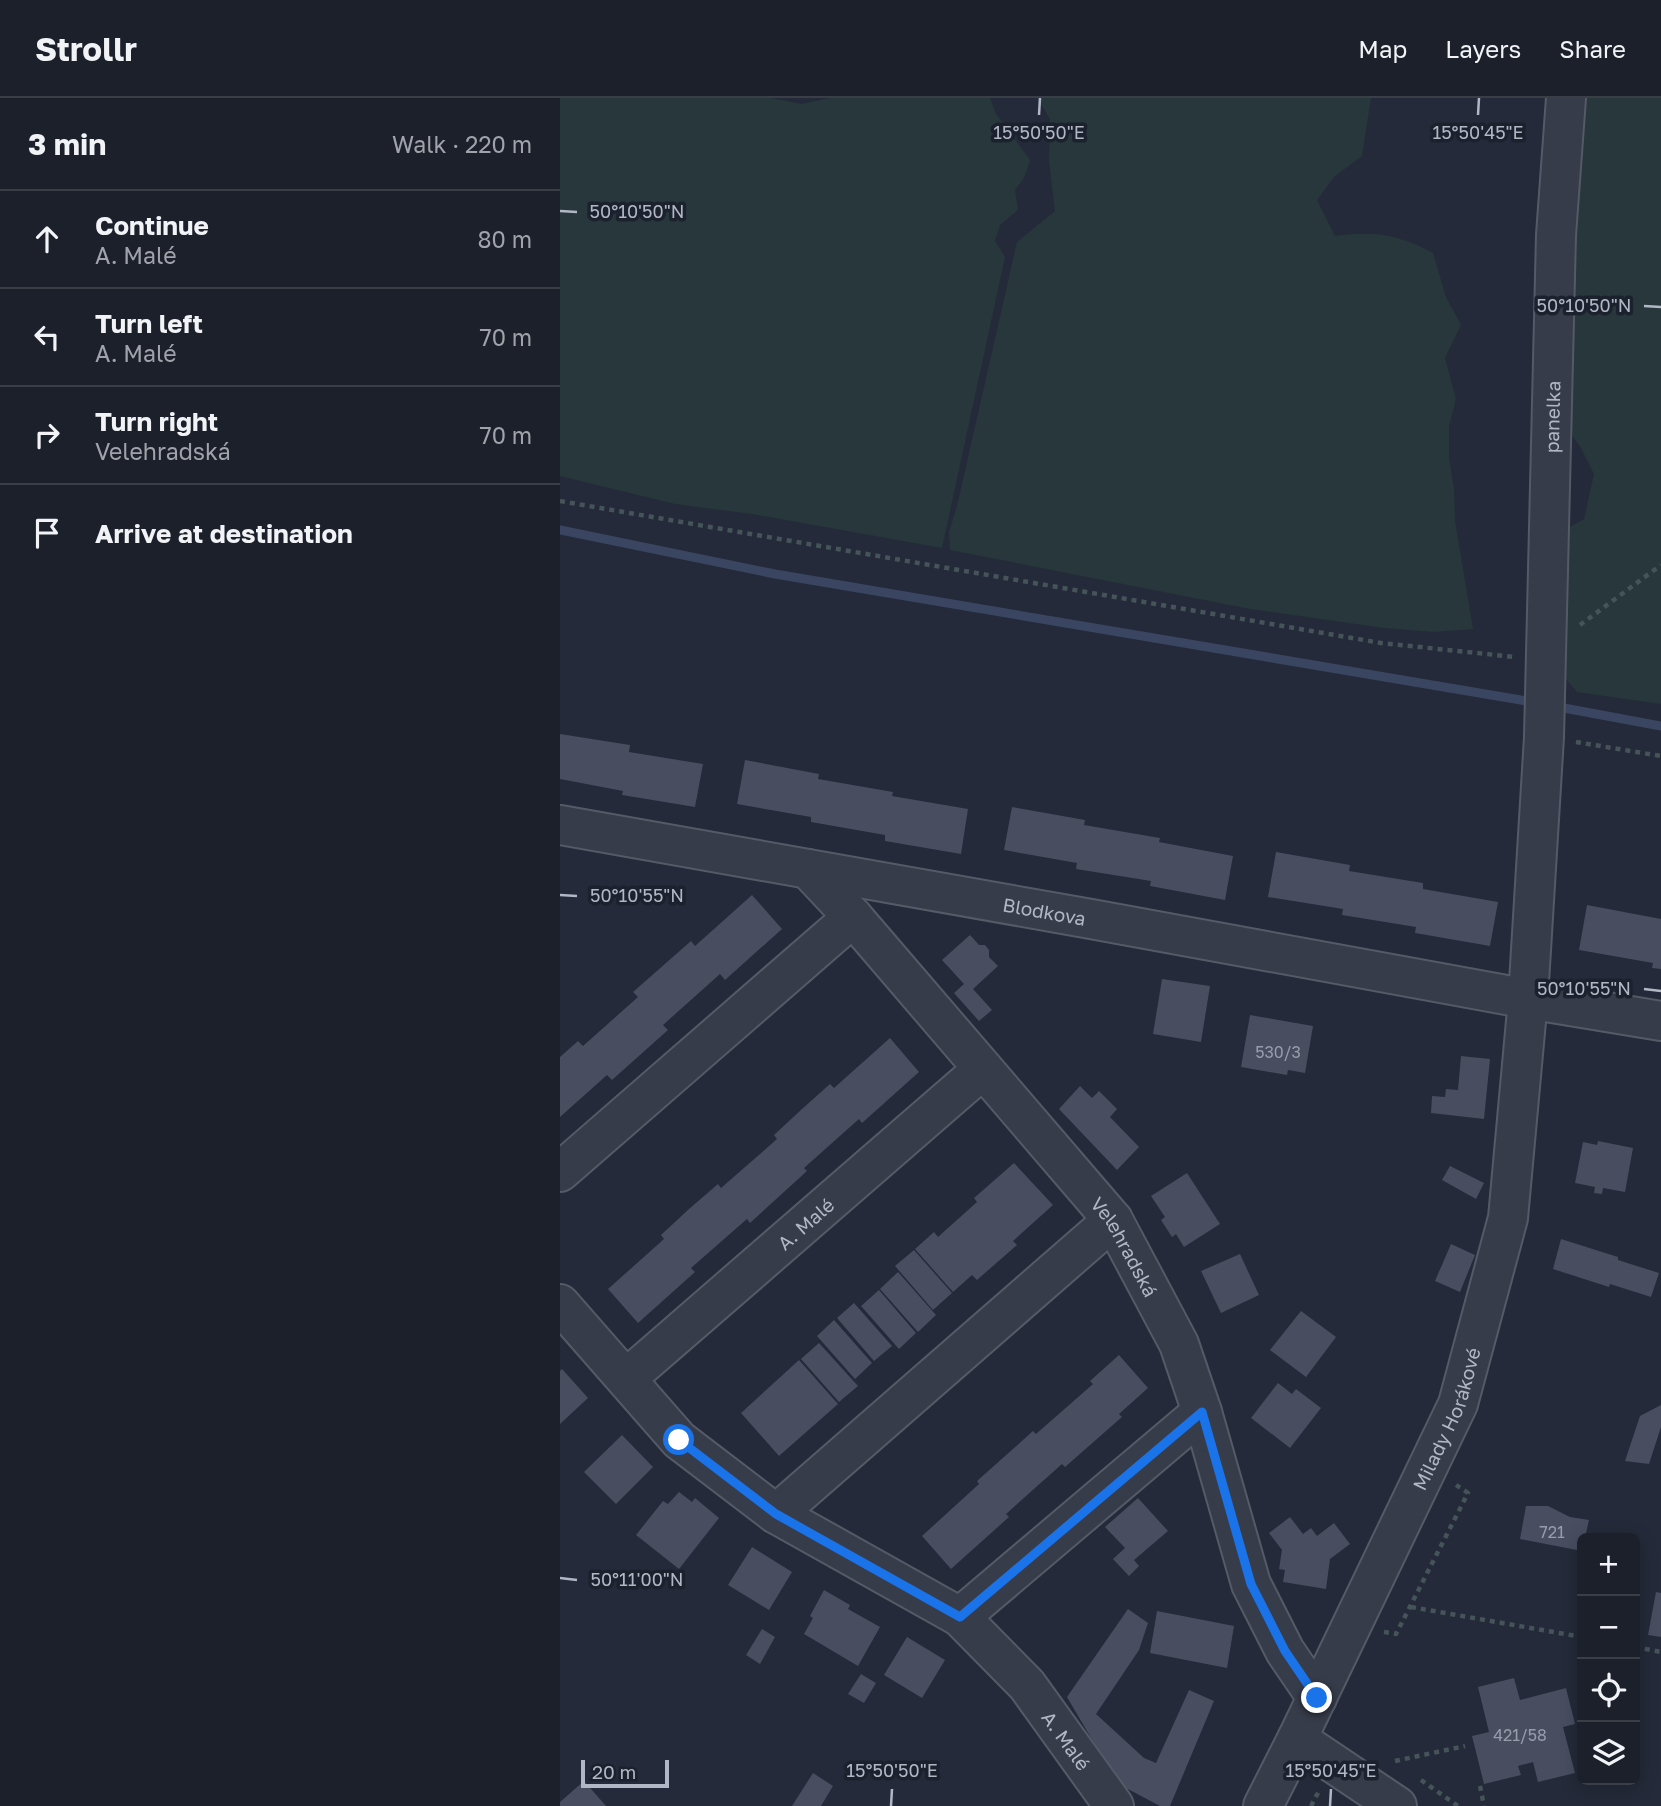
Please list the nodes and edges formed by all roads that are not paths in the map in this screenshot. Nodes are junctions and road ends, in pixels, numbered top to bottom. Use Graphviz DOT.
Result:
graph roads {
  1 [pos="1566,98"];
  2 [pos="1544,737"];
  3 [pos="560,825"];
  4 [pos="808,869"];
  5 [pos="853,916"];
  6 [pos="1528,999"];
  7 [pos="1661,1021"];
  8 [pos="983,1069"];
  9 [pos="560,1172"];
  10 [pos="1112,1220"];
  11 [pos="560,1304"];
  12 [pos="627,1378"];
  13 [pos="1202,1412"];
  14 [pos="776,1514"];
  15 [pos="960,1617"];
  16 [pos="1317,1698"];
  17 [pos="1297,1739"];
  18 [pos="1114,1806"];
  19 [pos="1263,1806"];
  20 [pos="1396,1806"];
  1 -- 2 [label="street, panelka"];
  2 -- 6 [label="street, Milady Horákové"];
  3 -- 4 [label="street, Blodkova"];
  4 -- 5 [label="street, Velehradská"];
  4 -- 6 [label="street, Blodkova"];
  5 -- 8 [label="street, Velehradská"];
  5 -- 9 [label="street"];
  6 -- 7 [label="street, Blodkova"];
  6 -- 16 [label="street, Milady Horákové"];
  8 -- 10 [label="street, Velehradská"];
  8 -- 12 [label="street, A. Malé"];
  10 -- 13 [label="street, Velehradská"];
  10 -- 14 [label="street"];
  11 -- 12 [label="street, A. Malé"];
  12 -- 14 [label="street, A. Malé"];
  13 -- 15 [label="street"];
  13 -- 16 [label="street, Velehradská"];
  14 -- 15 [label="street, A. Malé"];
  15 -- 18 [label="street, A. Malé"];
  16 -- 17 [label="street, Milady Horákové"];
  17 -- 19 [label="street, Milady Horákové"];
  17 -- 20 [label="street"];
}
